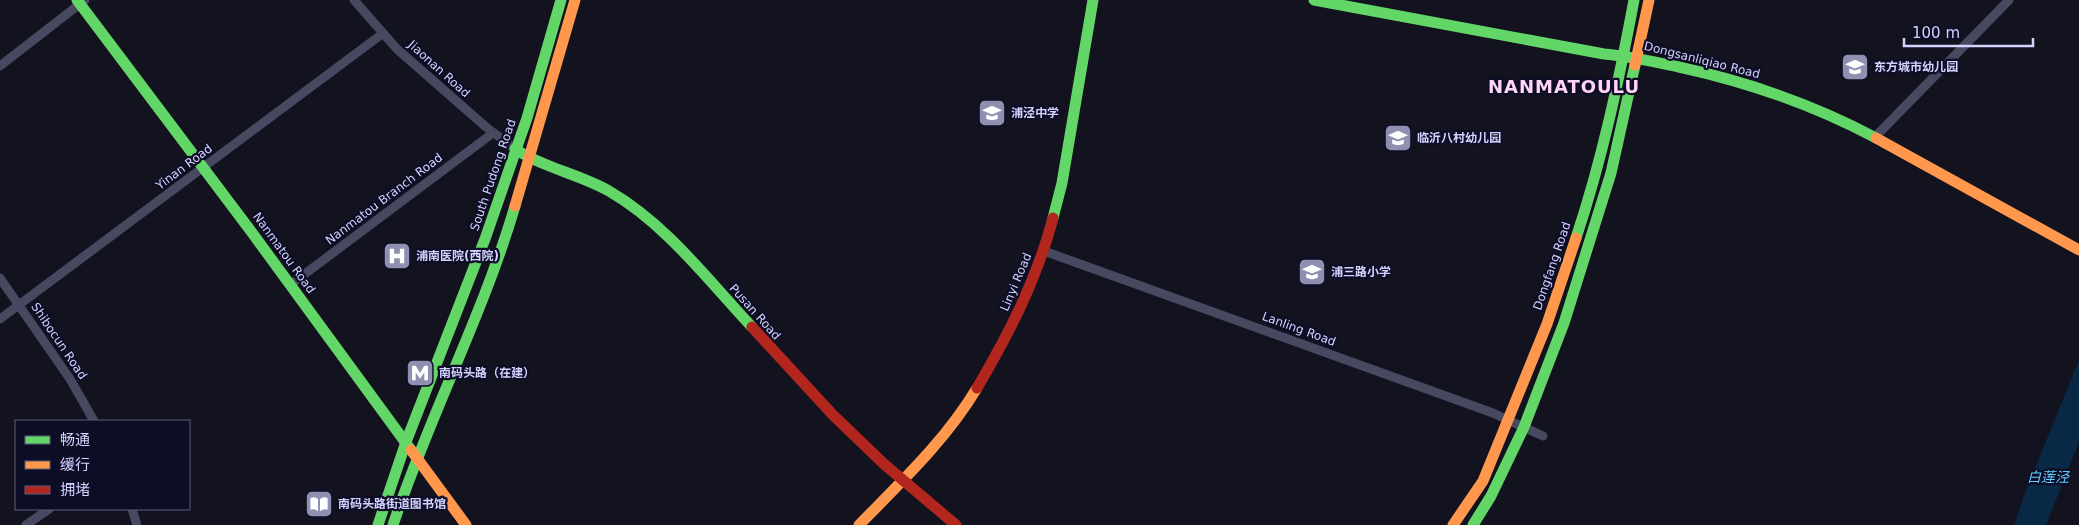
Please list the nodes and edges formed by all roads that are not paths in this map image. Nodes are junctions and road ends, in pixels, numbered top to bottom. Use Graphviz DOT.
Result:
graph roads {
  1 [pos="354,0"];
  2 [pos="561,0"];
  3 [pos="575,0"];
  4 [pos="1093,0"];
  5 [pos="1314,0"];
  6 [pos="1634,0"];
  7 [pos="1649,0"];
  8 [pos="2009,0"];
  9 [pos="80,1"];
  10 [pos="382,34"];
  11 [pos="1630,56"];
  12 [pos="0,66"];
  13 [pos="493,133"];
  14 [pos="1874,138"];
  15 [pos="516,149"];
  16 [pos="528,158"];
  17 [pos="203,169"];
  18 [pos="1044,250"];
  19 [pos="2079,250"];
  20 [pos="0,278"];
  21 [pos="290,285"];
  22 [pos="19,305"];
  23 [pos="0,319"];
  24 [pos="1508,418"];
  25 [pos="93,420"];
  26 [pos="1524,427"];
  27 [pos="1543,436"];
  28 [pos="406,442"];
  29 [pos="418,459"];
  30 [pos="904,481"];
  31 [pos="47,510"];
  32 [pos="132,510"];
  33 [pos="26,525"];
  34 [pos="137,525"];
  35 [pos="378,525"];
  36 [pos="392,525"];
  37 [pos="466,525"];
  38 [pos="859,525"];
  39 [pos="956,525"];
  40 [pos="1453,525"];
  41 [pos="1473,525"];
  1 -- 10 [label="street, Jiaonan Road"];
  2 -- 15 [label="street, South Pudong Road"];
  3 -- 16 [label="street"];
  4 -- 18 [label="street, Linyi Road"];
  5 -- 11 [label="street, Dongsanliqiao Road"];
  6 -- 11 [label="street, Dongfang Road"];
  7 -- 11 [label="street, Dongfang Road"];
  8 -- 14 [label="street"];
  9 -- 12 [label="street"];
  9 -- 17 [label="street, Nanmatou Road"];
  10 -- 13 [label="street, Jiaonan Road"];
  10 -- 17 [label="street, Yinan Road"];
  11 -- 14 [label="street, Dongsanliqiao Road"];
  11 -- 24 [label="street, Dongfang Road"];
  11 -- 26 [label="street, Dongfang Road"];
  13 -- 15 [label="street, Jiaonan Road"];
  13 -- 21 [label="street, Nanmatou Branch Road"];
  14 -- 19 [label="street, Dongsanliqiao Road"];
  15 -- 16 [label="street, Pusan Road"];
  15 -- 28 [label="street, South Pudong Road"];
  16 -- 29 [label="street"];
  16 -- 30 [label="street, Pusan Road"];
  17 -- 21 [label="street, Nanmatou Road"];
  17 -- 22 [label="street, Yinan Road"];
  18 -- 24 [label="street, Lanling Road"];
  18 -- 30 [label="street, Linyi Road"];
  20 -- 22 [label="street, Shibocun Road"];
  21 -- 28 [label="street, Nanmatou Road"];
  22 -- 23 [label="street, Yinan Road"];
  22 -- 25 [label="street, Shibocun Road"];
  24 -- 26 [label="street, Lanling Road"];
  24 -- 40 [label="street, Dongfang Road"];
  26 -- 27 [label="street, Lanling Road"];
  26 -- 41 [label="street, Dongfang Road"];
  28 -- 29 [label="street, Nanmatou Road"];
  28 -- 35 [label="street, South Pudong Road"];
  29 -- 36 [label="street"];
  29 -- 37 [label="street, Nanmatou Road"];
  30 -- 38 [label="street, Linyi Road"];
  30 -- 39 [label="street, Pusan Road"];
  31 -- 33 [label="street"];
  32 -- 34 [label="street"];
}
